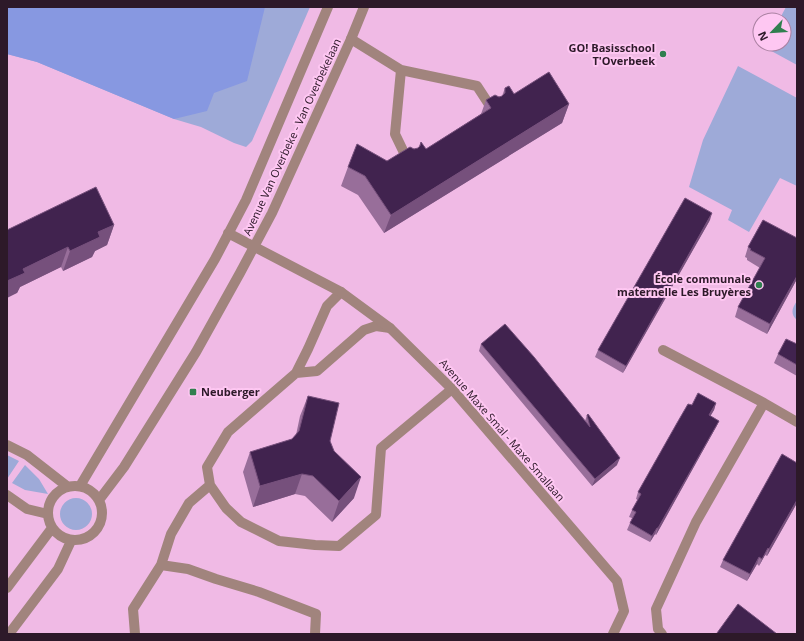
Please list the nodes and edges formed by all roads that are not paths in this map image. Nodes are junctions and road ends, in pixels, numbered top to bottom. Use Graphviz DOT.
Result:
graph roads {
  1 [pos="328,7"];
  2 [pos="364,7"];
  3 [pos="351,39"];
  4 [pos="401,70"];
  5 [pos="492,109"];
  6 [pos="408,161"];
  7 [pos="228,233"];
  8 [pos="254,247"];
  9 [pos="341,292"];
  10 [pos="390,328"];
  11 [pos="663,350"];
  12 [pos="296,373"];
  13 [pos="452,389"];
  14 [pos="764,402"];
  15 [pos="797,422"];
  16 [pos="7,445"];
  17 [pos="210,485"];
  18 [pos="80,486"];
  19 [pos="68,487"];
  20 [pos="7,495"];
  21 [pos="99,500"];
  22 [pos="48,514"];
  23 [pos="52,528"];
  24 [pos="71,541"];
  25 [pos="162,565"];
  26 [pos="7,588"];
  27 [pos="9,634"];
  28 [pos="135,634"];
  29 [pos="146,634"];
  30 [pos="315,634"];
  31 [pos="613,634"];
  32 [pos="662,634"];
  1 -- 7 [label="street, Avenue Van Overbeke - Van Overbekelaan"];
  2 -- 3 [label="street, Avenue Van Overbeke - Van Overbekelaan"];
  3 -- 4 [label="street"];
  3 -- 8 [label="street, Avenue Van Overbeke - Van Overbekelaan"];
  4 -- 5 [label="street"];
  4 -- 6 [label="street"];
  7 -- 8 [label="street, Avenue Maxe Smal - Maxe Smallaan"];
  7 -- 18 [label="street, Avenue Van Overbeke - Van Overbekelaan"];
  8 -- 9 [label="street, Avenue Maxe Smal - Maxe Smallaan"];
  8 -- 21 [label="street, Avenue Van Overbeke - Van Overbekelaan"];
  9 -- 10 [label="street, Avenue Maxe Smal - Maxe Smallaan"];
  9 -- 12 [label="street"];
  10 -- 12 [label="street"];
  10 -- 13 [label="street, Avenue Maxe Smal - Maxe Smallaan"];
  11 -- 14 [label="street"];
  12 -- 17 [label="street"];
  13 -- 17 [label="street"];
  13 -- 31 [label="street, Avenue Maxe Smal - Maxe Smallaan"];
  14 -- 15 [label="street"];
  14 -- 32 [label="street"];
  16 -- 19 [label="street"];
  17 -- 25 [label="street"];
  18 -- 19 [label="street"];
  18 -- 21 [label="street"];
  19 -- 22 [label="street"];
  20 -- 22 [label="street"];
  21 -- 24 [label="street"];
  22 -- 23 [label="street"];
  23 -- 24 [label="street"];
  23 -- 26 [label="street"];
  24 -- 27 [label="street"];
  25 -- 28 [label="street"];
  25 -- 30 [label="street"];
  28 -- 29 [label="street"];
}
